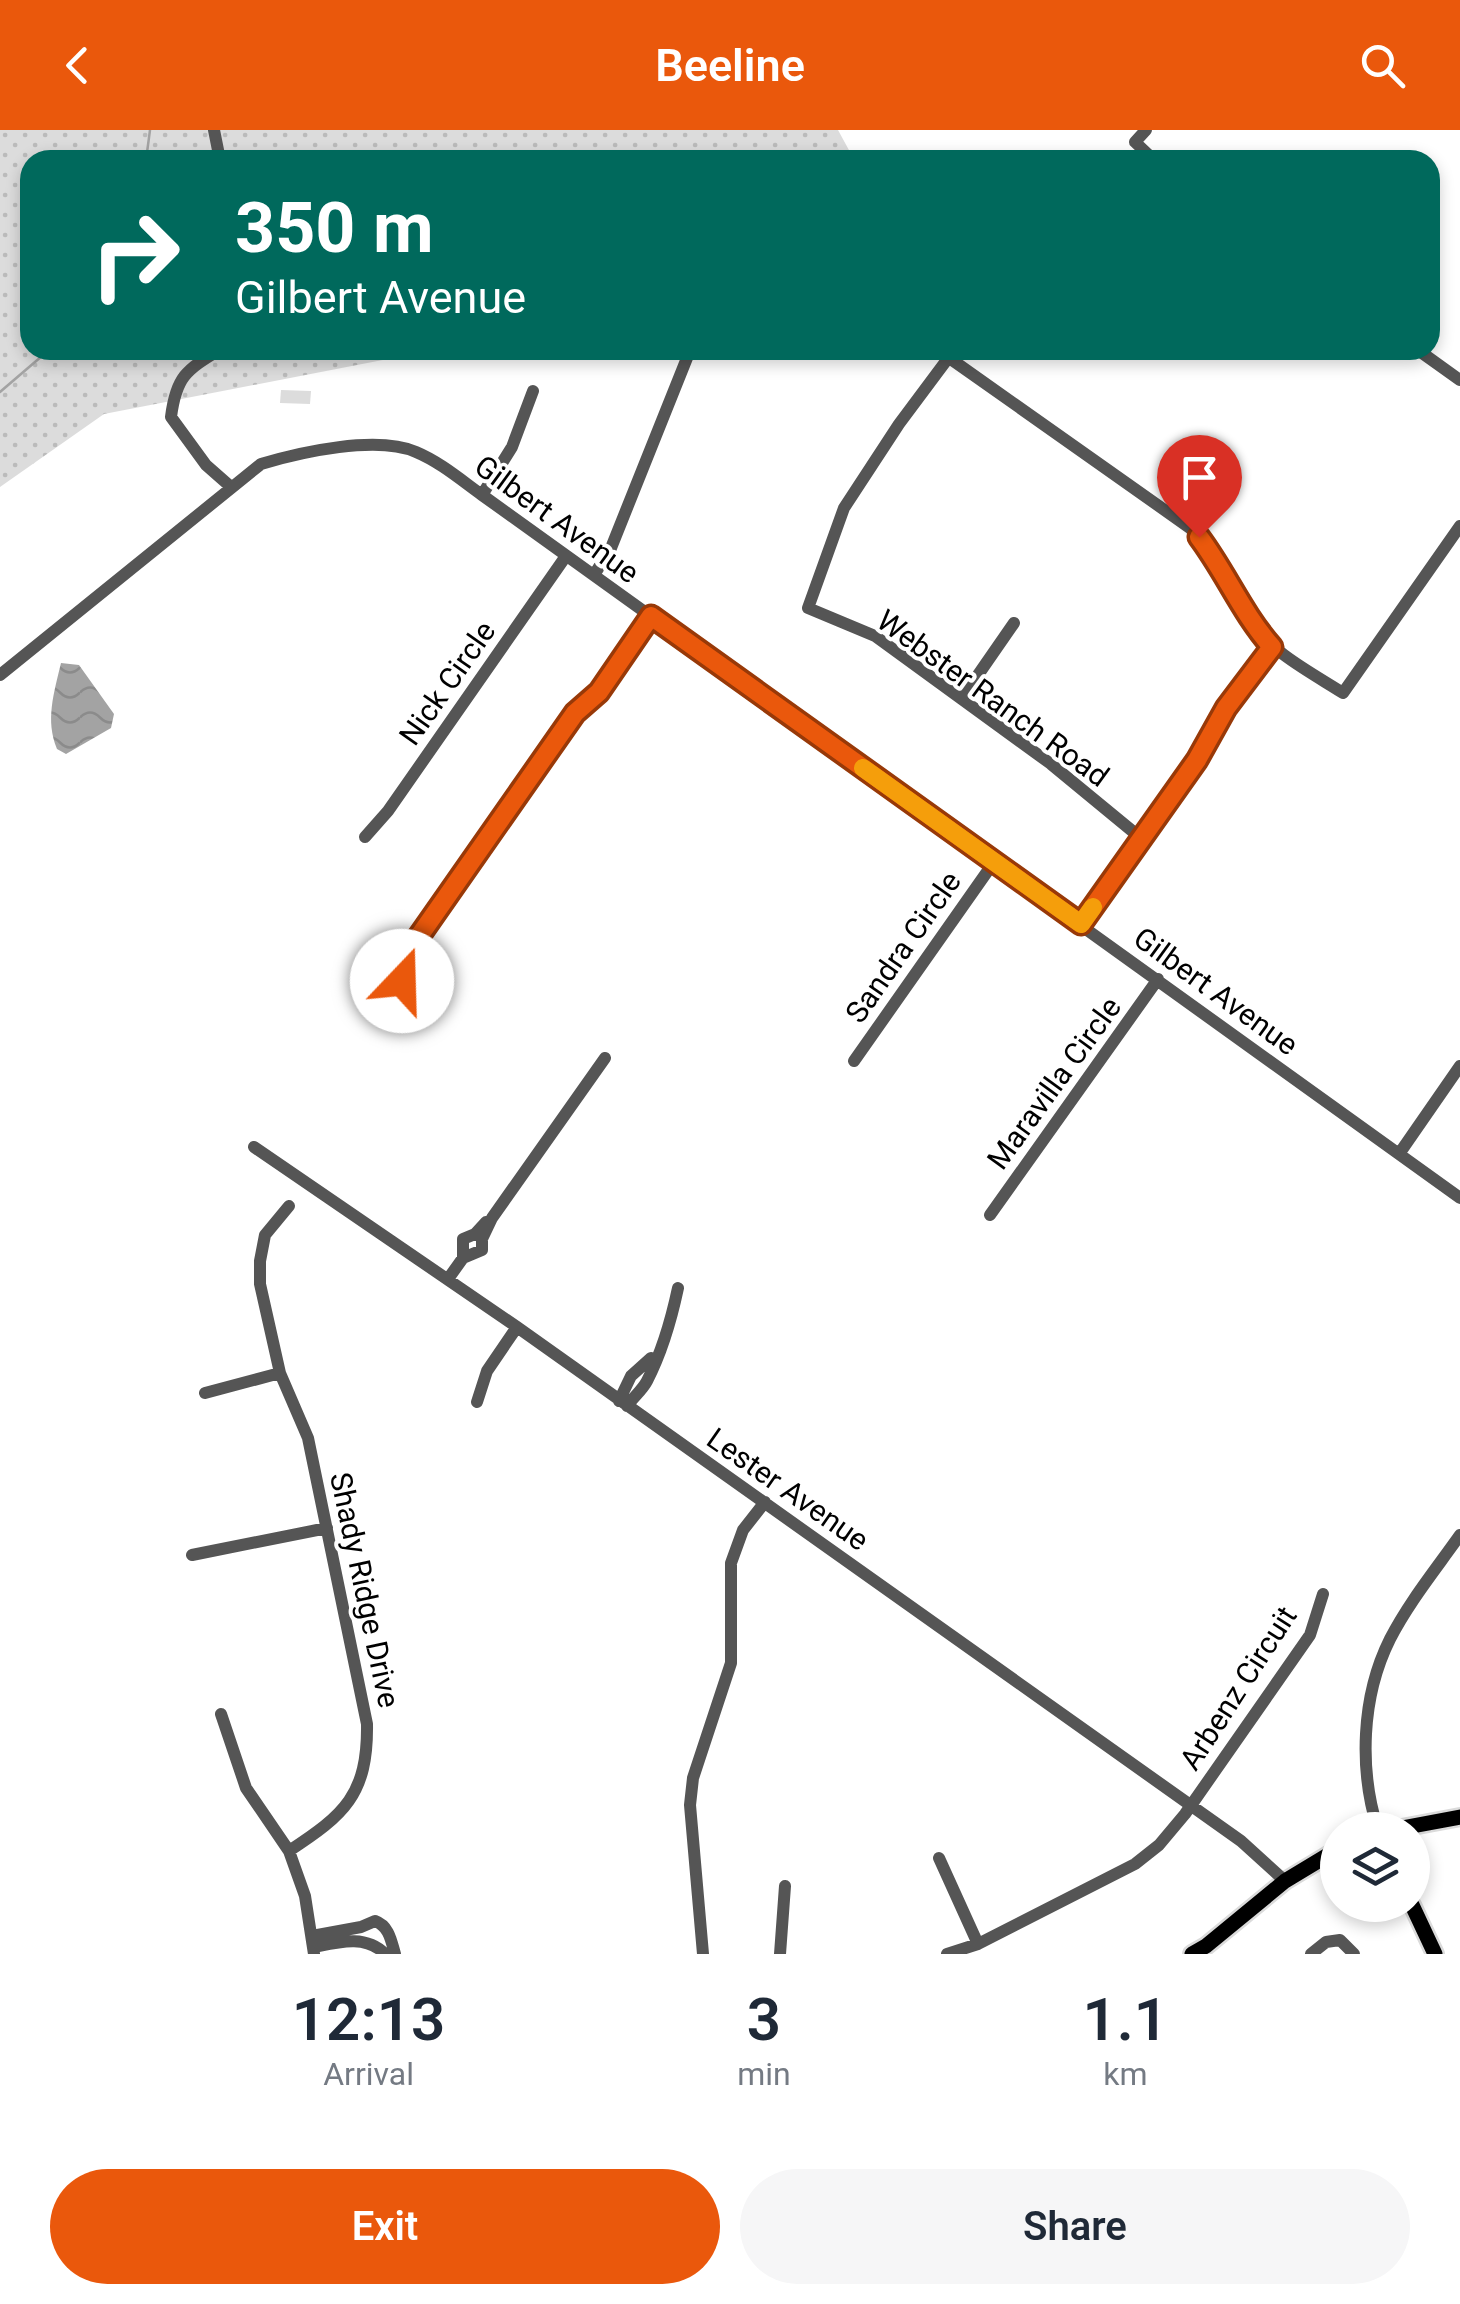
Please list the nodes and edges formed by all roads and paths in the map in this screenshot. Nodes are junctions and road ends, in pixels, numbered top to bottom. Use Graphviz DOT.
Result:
graph roads {
  1 [pos="1146,130"];
  2 [pos="1143,150"];
  3 [pos="202,360"];
  4 [pos="686,360"];
  5 [pos="939,360"];
  6 [pos="952,360"];
  7 [pos="1432,360"];
  8 [pos="1460,380"];
  9 [pos="533,391"];
  10 [pos="231,486"];
  11 [pos="482,495"];
  12 [pos="1460,526"];
  13 [pos="566,556"];
  14 [pos="594,576"];
  15 [pos="651,616"];
  16 [pos="1014,623"];
  17 [pos="1272,647"];
  18 [pos="0,674"];
  19 [pos="962,698"];
  20 [pos="365,838"];
  21 [pos="1142,839"];
  22 [pos="994,862"];
  23 [pos="1081,924"];
  24 [pos="1158,980"];
  25 [pos="402,981"];
  26 [pos="605,1058"];
  27 [pos="854,1061"];
  28 [pos="1460,1066"];
  29 [pos="254,1147"];
  30 [pos="1399,1154"];
  31 [pos="1460,1198"];
  32 [pos="289,1206"];
  33 [pos="990,1215"];
  34 [pos="448,1279"];
  35 [pos="678,1288"];
  36 [pos="518,1327"];
  37 [pos="280,1373"];
  38 [pos="205,1392"];
  39 [pos="477,1402"];
  40 [pos="623,1404"];
  41 [pos="765,1502"];
  42 [pos="327,1528"];
  43 [pos="1460,1535"];
  44 [pos="192,1555"];
  45 [pos="1324,1594"];
  46 [pos="222,1714"];
  47 [pos="1190,1806"];
  48 [pos="1373,1812"];
  49 [pos="1460,1818"];
  50 [pos="1430,1823"];
  51 [pos="289,1851"];
  52 [pos="939,1858"];
  53 [pos="1320,1860"];
  54 [pos="1285,1881"];
  55 [pos="784,1886"];
  56 [pos="1420,1922"];
  57 [pos="978,1944"];
  58 [pos="313,1946"];
  59 [pos="384,1954"];
  60 [pos="395,1954"];
  61 [pos="702,1954"];
  62 [pos="780,1954"];
  63 [pos="947,1954"];
  64 [pos="1192,1954"];
  65 [pos="1311,1954"];
  66 [pos="1354,1954"];
  67 [pos="1435,1954"];
  1 -- 2 [label="street"];
  3 -- 10 [label="street"];
  4 -- 14 [label="street"];
  5 -- 19 [label="street, Webster Ranch Road"];
  6 -- 17 [label="street"];
  7 -- 8 [label="street"];
  9 -- 11 [label="street"];
  10 -- 11 [label="street, Gilbert Avenue"];
  10 -- 18 [label="street, Gilbert Avenue"];
  11 -- 13 [label="street, Gilbert Avenue"];
  12 -- 17 [label="street"];
  13 -- 14 [label="street, Gilbert Avenue"];
  13 -- 20 [label="street, Nick Circle"];
  14 -- 15 [label="street, Gilbert Avenue"];
  15 -- 22 [label="street, Gilbert Avenue"];
  15 -- 25 [label="street"];
  16 -- 19 [label="street"];
  17 -- 21 [label="street"];
  19 -- 21 [label="street, Webster Ranch Road"];
  21 -- 23 [label="street"];
  22 -- 23 [label="street, Gilbert Avenue"];
  22 -- 27 [label="street, Sandra Circle"];
  23 -- 24 [label="street, Gilbert Avenue"];
  24 -- 30 [label="street, Gilbert Avenue"];
  24 -- 33 [label="street, Maravilla Circle"];
  26 -- 34 [label="street"];
  28 -- 30 [label="street"];
  29 -- 34 [label="street, Lester Avenue"];
  30 -- 31 [label="street, Gilbert Avenue"];
  32 -- 37 [label="street, Shady Ridge Drive"];
  34 -- 36 [label="street, Lester Avenue"];
  35 -- 40 [label="street"];
  36 -- 39 [label="street"];
  36 -- 40 [label="street, Lester Avenue"];
  37 -- 38 [label="street"];
  37 -- 42 [label="street, Shady Ridge Drive"];
  40 -- 41 [label="street, Lester Avenue"];
  41 -- 47 [label="street, Lester Avenue"];
  41 -- 61 [label="street"];
  42 -- 44 [label="street"];
  42 -- 51 [label="street, Shady Ridge Drive"];
  43 -- 48 [label="street"];
  45 -- 47 [label="street, Arbenz Circuit"];
  46 -- 51 [label="street"];
  47 -- 54 [label="street, Lester Avenue"];
  47 -- 57 [label="street, Arbenz Circuit"];
  49 -- 50 [label="main road"];
  51 -- 58 [label="street"];
  52 -- 57 [label="street"];
  53 -- 54 [label="main road"];
  54 -- 64 [label="main road"];
  55 -- 62 [label="street"];
  56 -- 67 [label="main road"];
  57 -- 63 [label="street, Arbenz Circuit"];
  58 -- 59 [label="street"];
  58 -- 60 [label="street"];
  65 -- 66 [label="street"];
}
